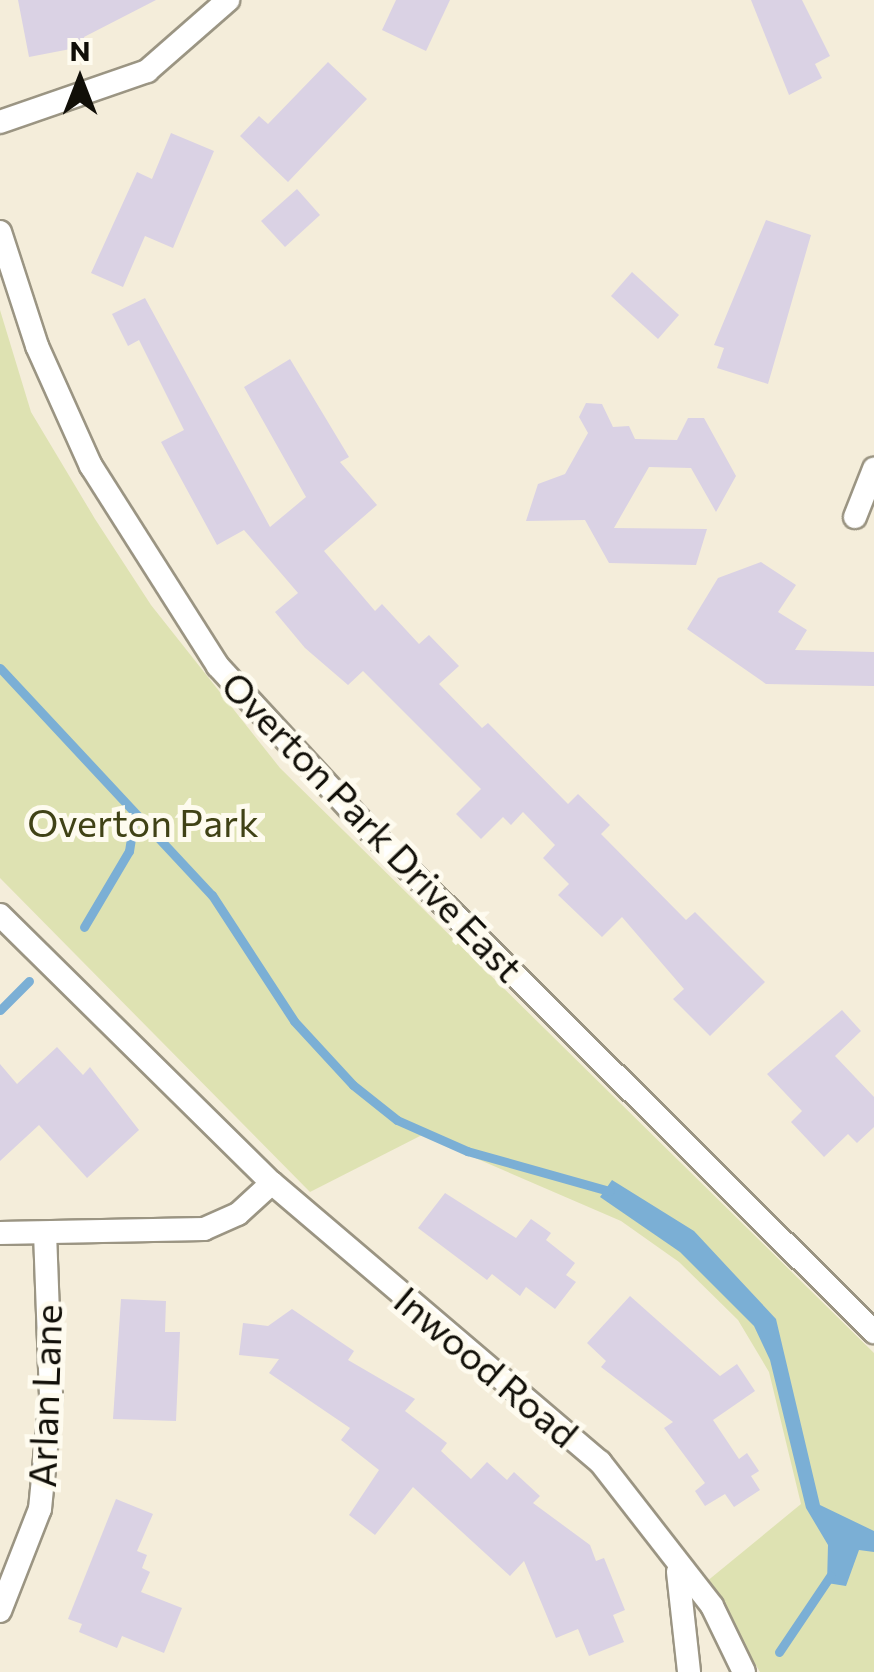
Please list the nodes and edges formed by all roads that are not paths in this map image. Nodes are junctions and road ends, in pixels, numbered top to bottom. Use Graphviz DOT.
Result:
graph roads {
  1 [pos="228,0"];
  2 [pos="0,122"];
  3 [pos="0,232"];
  4 [pos="874,470"];
  5 [pos="855,517"];
  6 [pos="0,915"];
  7 [pos="272,1183"];
  8 [pos="0,1233"];
  9 [pos="45,1233"];
  10 [pos="874,1332"];
  11 [pos="678,1572"];
  12 [pos="0,1611"];
  13 [pos="689,1672"];
  14 [pos="744,1672"];
  1 -- 2 [label="street"];
  3 -- 10 [label="street, Overton Park Drive East"];
  4 -- 5 [label="street"];
  6 -- 7 [label="street, Inwood Road"];
  7 -- 9 [label="street"];
  7 -- 11 [label="street, Inwood Road"];
  8 -- 9 [label="street"];
  9 -- 12 [label="street, Arlan Lane"];
  11 -- 13 [label="street, Inwood Road"];
  11 -- 14 [label="street, Inwood Road"];
}
